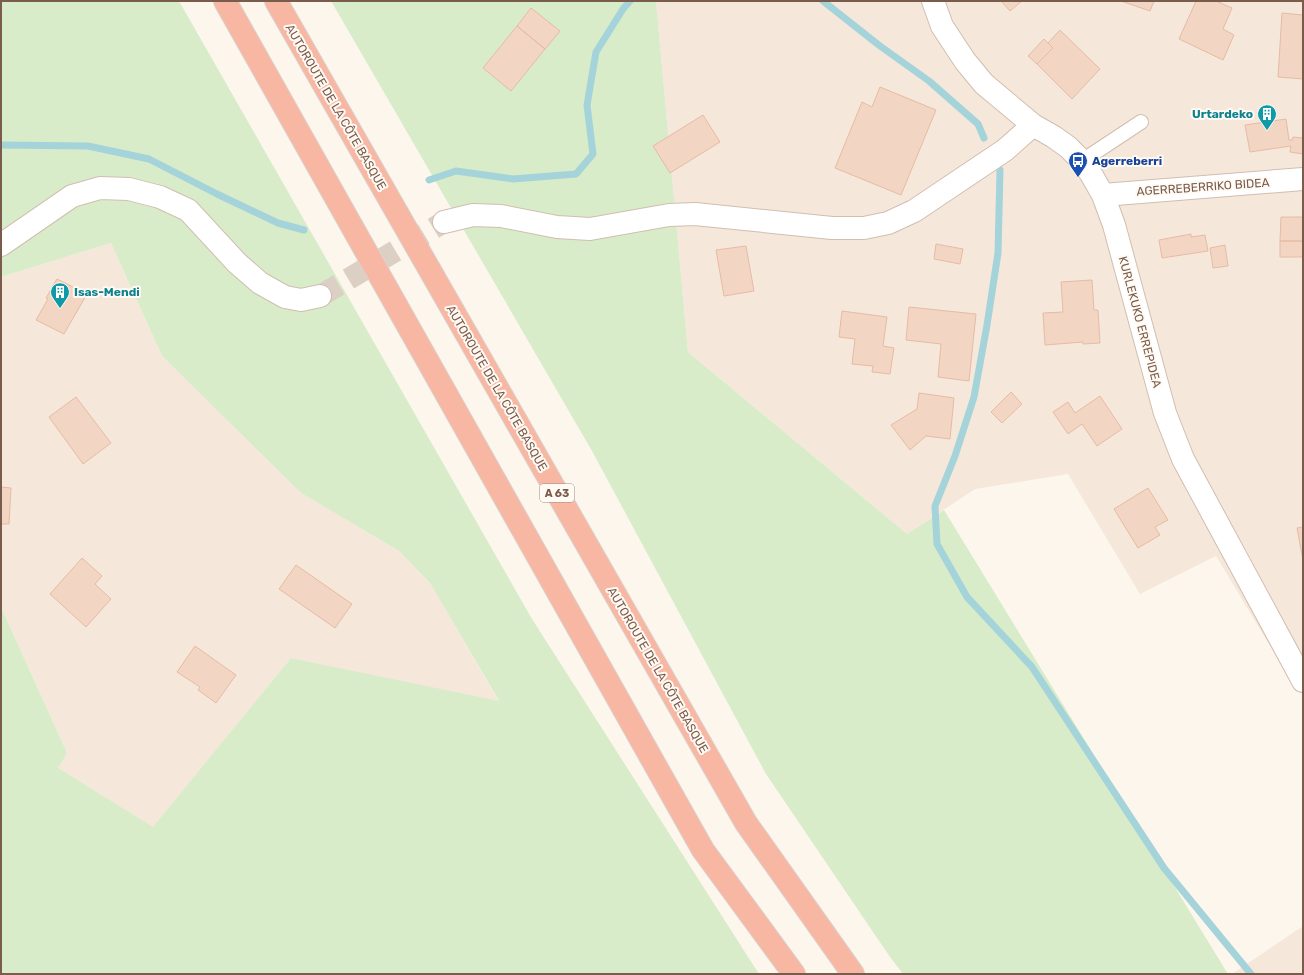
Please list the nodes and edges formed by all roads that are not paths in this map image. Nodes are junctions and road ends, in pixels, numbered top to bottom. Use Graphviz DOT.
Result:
graph roads {
  1 [pos="225,1"];
  2 [pos="276,1"];
  3 [pos="933,1"];
  4 [pos="1141,122"];
  5 [pos="1033,125"];
  6 [pos="1082,161"];
  7 [pos="1303,179"];
  8 [pos="1104,194"];
  9 [pos="444,222"];
  10 [pos="1,245"];
  11 [pos="320,296"];
  12 [pos="1303,681"];
  13 [pos="794,974"];
  14 [pos="853,974"];
  1 -- 13 [label="highway"];
  2 -- 14 [label="highway, AUTOROUTE DE LA CÔTE BASQUE / A 63"];
  3 -- 5 [label="street, KURLEKUKO ERREPIDEA"];
  4 -- 6 [label="lane"];
  5 -- 6 [label="street, KURLEKUKO ERREPIDEA"];
  5 -- 9 [label="street"];
  6 -- 8 [label="street, KURLEKUKO ERREPIDEA"];
  7 -- 8 [label="street, AGERREBERRIKO BIDEA"];
  8 -- 12 [label="street, KURLEKUKO ERREPIDEA"];
  10 -- 11 [label="street"];
}
